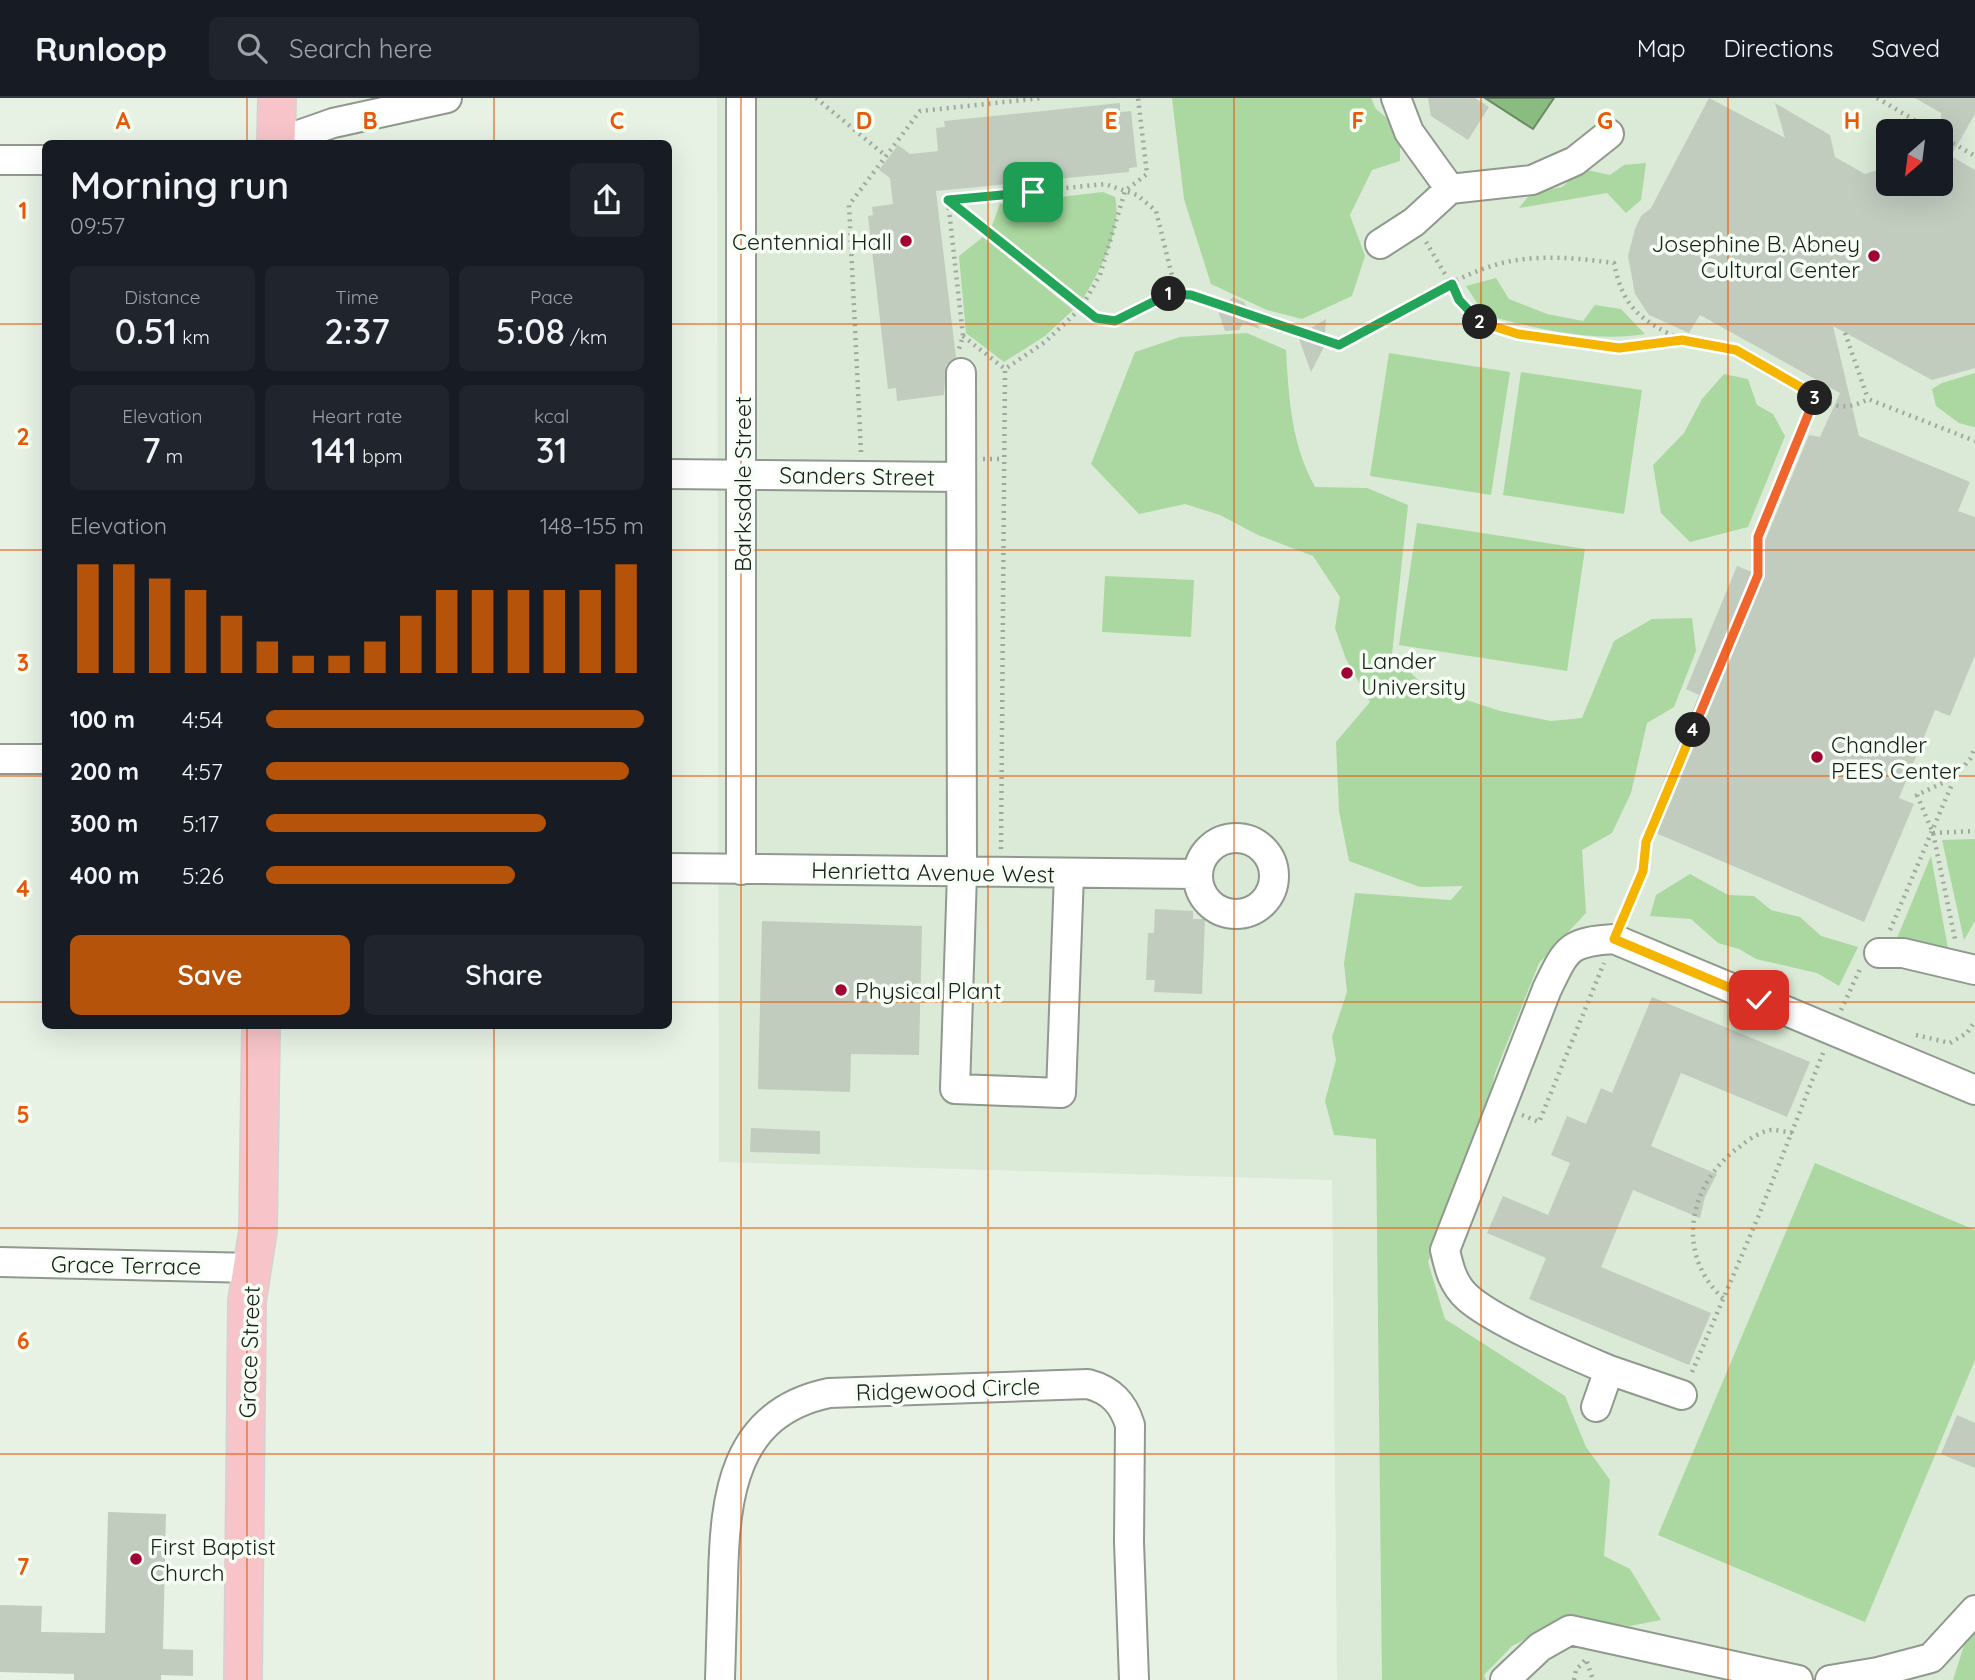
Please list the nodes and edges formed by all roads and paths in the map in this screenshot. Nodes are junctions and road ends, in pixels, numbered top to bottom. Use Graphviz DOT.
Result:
graph roads {
  1 [pos="277,98"];
  2 [pos="447,98"];
  3 [pos="741,98"];
  4 [pos="816,98"];
  5 [pos="1042,98"];
  6 [pos="1138,98"];
  7 [pos="1395,98"];
  8 [pos="1877,98"];
  9 [pos="1913,119"];
  10 [pos="1609,134"];
  11 [pos="275,140"];
  12 [pos="284,140"];
  13 [pos="1953,143"];
  14 [pos="886,156"];
  15 [pos="1975,156"];
  16 [pos="0,160"];
  17 [pos="42,160"];
  18 [pos="1450,190"];
  19 [pos="1125,191"];
  20 [pos="948,200"];
  21 [pos="1415,222"];
  22 [pos="1380,244"];
  23 [pos="1452,284"];
  24 [pos="1176,292"];
  25 [pos="1081,308"];
  26 [pos="1845,333"];
  27 [pos="962,336"];
  28 [pos="1682,340"];
  29 [pos="1005,369"];
  30 [pos="961,373"];
  31 [pos="1816,396"];
  32 [pos="1868,399"];
  33 [pos="1975,440"];
  34 [pos="861,461"];
  35 [pos="672,474"];
  36 [pos="743,475"];
  37 [pos="961,477"];
  38 [pos="1975,747"];
  39 [pos="0,759"];
  40 [pos="42,759"];
  41 [pos="1973,760"];
  42 [pos="1955,777"];
  43 [pos="1975,831"];
  44 [pos="1933,833"];
  45 [pos="672,868"];
  46 [pos="741,870"];
  47 [pos="962,873"];
  48 [pos="1001,873"];
  49 [pos="1069,874"];
  50 [pos="1197,874"];
  51 [pos="1614,939"];
  52 [pos="1879,953"];
  53 [pos="1968,967"];
  54 [pos="1837,1018"];
  55 [pos="1975,1021"];
  56 [pos="261,1029"];
  57 [pos="1913,1035"];
  58 [pos="1975,1090"];
  59 [pos="1539,1122"];
  60 [pos="1793,1133"];
  61 [pos="0,1262"];
  62 [pos="253,1268"];
  63 [pos="1723,1298"];
  64 [pos="1609,1370"];
  65 [pos="1682,1395"];
  66 [pos="1596,1407"];
  67 [pos="1975,1610"];
  68 [pos="243,1680"];
  69 [pos="720,1680"];
  70 [pos="1134,1680"];
  71 [pos="1505,1680"];
  72 [pos="1574,1680"];
  73 [pos="1593,1680"];
  74 [pos="1798,1680"];
  75 [pos="1830,1680"];
  1 -- 11 [label="main road"];
  2 -- 12 [label="street"];
  3 -- 36 [label="street, Barksdale Street"];
  4 -- 14 [label="path"];
  5 -- 14 [label="path"];
  6 -- 19 [label="path"];
  7 -- 18 [label="street"];
  8 -- 9 [label="path"];
  10 -- 18 [label="street"];
  13 -- 15 [label="path"];
  14 -- 34 [label="path"];
  16 -- 17 [label="street"];
  18 -- 21 [label="street"];
  19 -- 20 [label="path"];
  19 -- 24 [label="path"];
  19 -- 25 [label="path"];
  20 -- 25 [label="path"];
  20 -- 27 [label="path"];
  21 -- 22 [label="street"];
  21 -- 23 [label="path"];
  23 -- 24 [label="path"];
  23 -- 28 [label="path"];
  23 -- 28 [label="path"];
  24 -- 25 [label="path"];
  25 -- 29 [label="path"];
  26 -- 32 [label="path"];
  27 -- 29 [label="path"];
  27 -- 30 [label="path"];
  28 -- 31 [label="path"];
  29 -- 48 [label="path"];
  30 -- 37 [label="street"];
  31 -- 32 [label="path"];
  31 -- 51 [label="path"];
  32 -- 33 [label="path"];
  35 -- 36 [label="street, Sanders Street"];
  36 -- 37 [label="street, Sanders Street"];
  36 -- 46 [label="street, Barksdale Street"];
  37 -- 47 [label="street"];
  38 -- 41 [label="path"];
  39 -- 40 [label="street"];
  41 -- 42 [label="path"];
  42 -- 44 [label="path"];
  42 -- 44 [label="path"];
  43 -- 44 [label="path"];
  44 -- 52 [label="path"];
  44 -- 53 [label="path"];
  45 -- 46 [label="street, Henrietta Avenue West"];
  46 -- 47 [label="street, Henrietta Avenue West"];
  47 -- 48 [label="street, Henrietta Avenue West"];
  47 -- 49 [label="street"];
  48 -- 49 [label="street, Henrietta Avenue West"];
  49 -- 50 [label="street, Henrietta Avenue West"];
  51 -- 54 [label="street"];
  51 -- 59 [label="path"];
  51 -- 64 [label="street"];
  52 -- 53 [label="street"];
  52 -- 54 [label="path"];
  54 -- 58 [label="street"];
  54 -- 60 [label="path"];
  55 -- 57 [label="path"];
  56 -- 62 [label="main road, Grace Street"];
  60 -- 63 [label="path"];
  60 -- 63 [label="path"];
  61 -- 62 [label="street, Grace Terrace"];
  62 -- 68 [label="main road, Grace Street"];
  63 -- 65 [label="path"];
  64 -- 65 [label="street"];
  64 -- 66 [label="street"];
  67 -- 75 [label="street"];
  69 -- 70 [label="street, Ridgewood Circle"];
  71 -- 74 [label="street"];
  72 -- 73 [label="path"];
}
